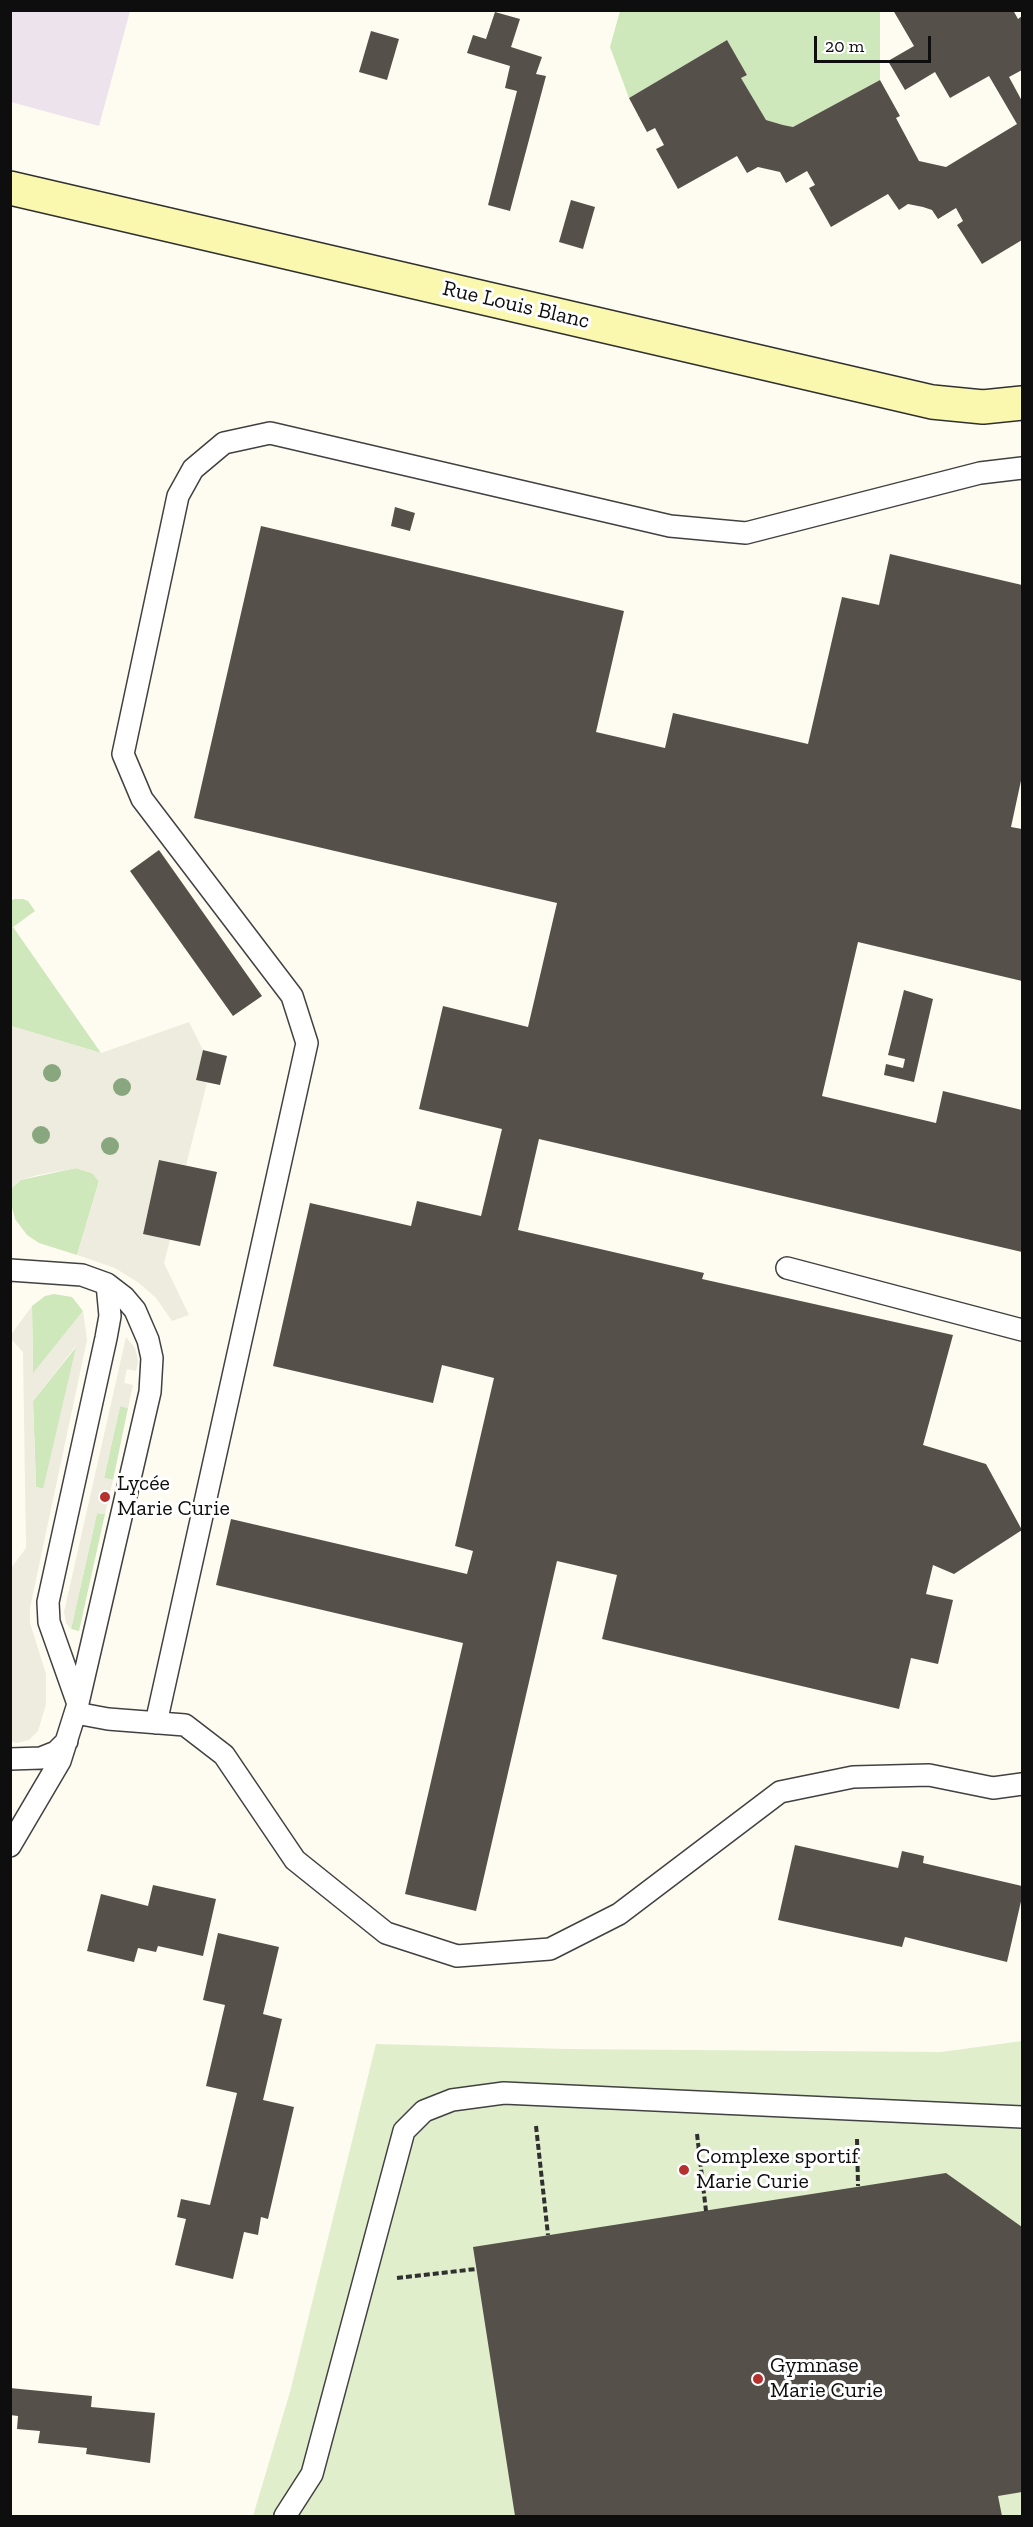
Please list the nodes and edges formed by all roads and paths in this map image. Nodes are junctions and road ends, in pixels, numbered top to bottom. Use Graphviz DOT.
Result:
graph roads {
  1 [pos="10,188"];
  2 [pos="1023,403"];
  3 [pos="1023,468"];
  4 [pos="787,1268"];
  5 [pos="10,1270"];
  6 [pos="107,1284"];
  7 [pos="1023,1330"];
  8 [pos="77,1708"];
  9 [pos="156,1723"];
  10 [pos="68,1740"];
  11 [pos="10,1759"];
  12 [pos="1023,1784"];
  13 [pos="10,1846"];
  14 [pos="533,2094"];
  15 [pos="694,2102"];
  16 [pos="856,2110"];
  17 [pos="1023,2117"];
  18 [pos="858,2186"];
  19 [pos="706,2211"];
  20 [pos="548,2235"];
  21 [pos="476,2269"];
  22 [pos="364,2282"];
  23 [pos="285,2517"];
  1 -- 2 [label="street, Rue Louis Blanc"];
  3 -- 9 [label="lane"];
  4 -- 7 [label="lane"];
  5 -- 6 [label="lane"];
  6 -- 8 [label="lane"];
  6 -- 8 [label="lane"];
  8 -- 9 [label="lane"];
  8 -- 10 [label="lane"];
  9 -- 12 [label="lane"];
  10 -- 11 [label="lane"];
  10 -- 13 [label="lane"];
  14 -- 15 [label="lane"];
  14 -- 20 [label="path"];
  14 -- 22 [label="lane"];
  15 -- 16 [label="lane"];
  15 -- 19 [label="path"];
  16 -- 17 [label="lane"];
  16 -- 18 [label="path"];
  21 -- 22 [label="path"];
  22 -- 23 [label="lane"];
}
